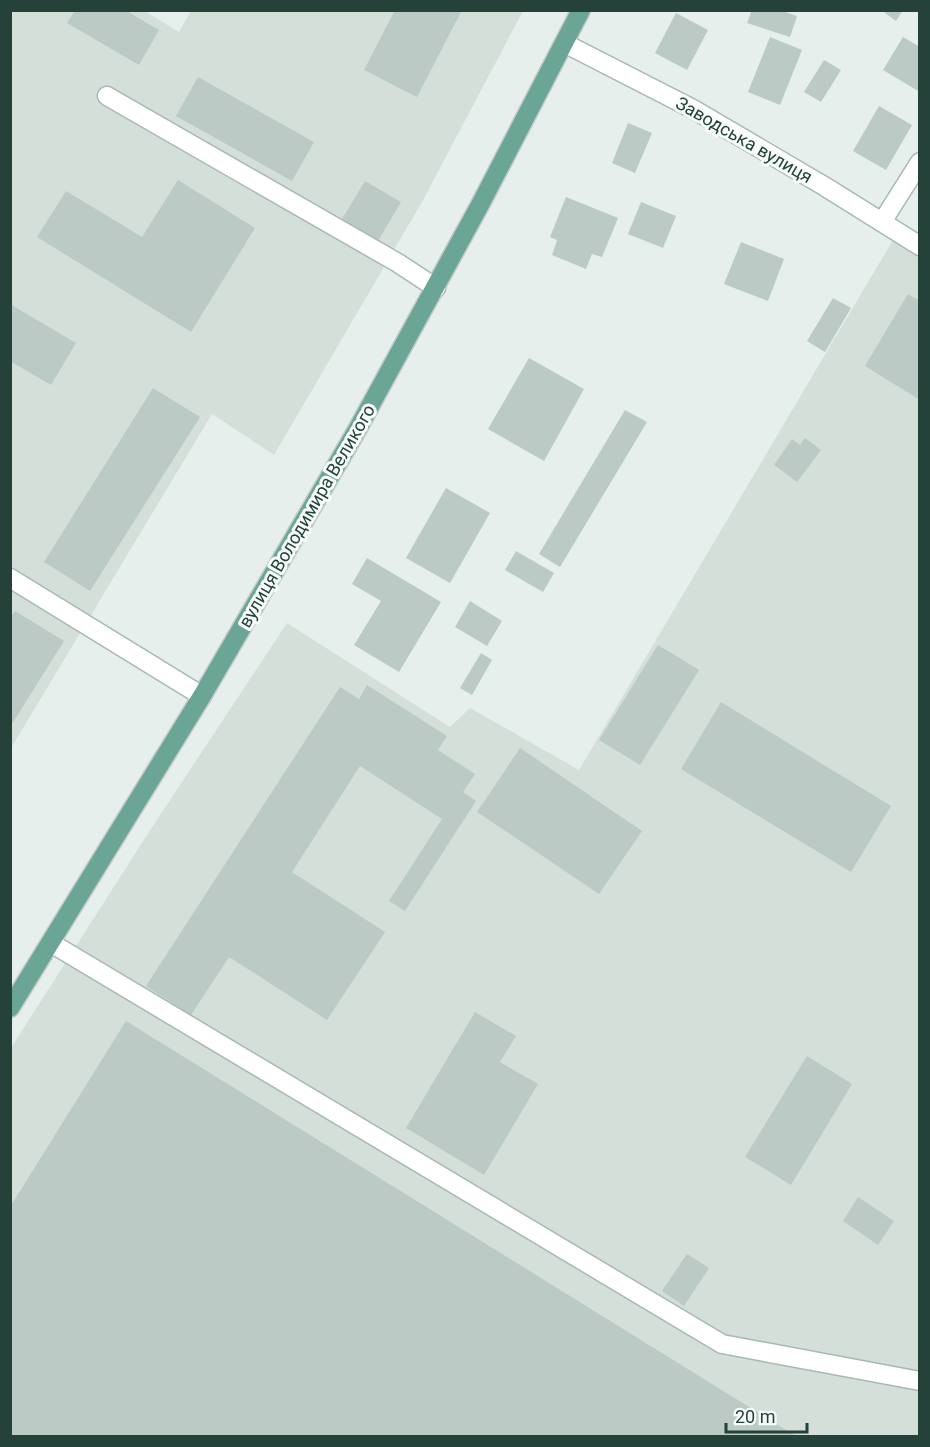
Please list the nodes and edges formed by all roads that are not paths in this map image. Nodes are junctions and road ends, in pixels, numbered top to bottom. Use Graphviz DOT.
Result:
graph roads {
  1 [pos="581,10"];
  2 [pos="564,43"];
  3 [pos="107,96"];
  4 [pos="920,162"];
  5 [pos="882,222"];
  6 [pos="920,246"];
  7 [pos="436,288"];
  8 [pos="10,578"];
  9 [pos="202,696"];
  10 [pos="51,943"];
  11 [pos="10,1008"];
  12 [pos="920,1381"];
  1 -- 2 [label="main road, вулиця Володимира Великого"];
  2 -- 5 [label="street, Заводська вулиця"];
  2 -- 7 [label="main road, вулиця Володимира Великого"];
  3 -- 7 [label="street"];
  4 -- 5 [label="street"];
  5 -- 6 [label="street, Заводська вулиця"];
  7 -- 9 [label="main road, вулиця Володимира Великого"];
  8 -- 9 [label="street"];
  9 -- 10 [label="main road, вулиця Володимира Великого"];
  10 -- 11 [label="main road, вулиця Володимира Великого"];
  10 -- 12 [label="street"];
}
